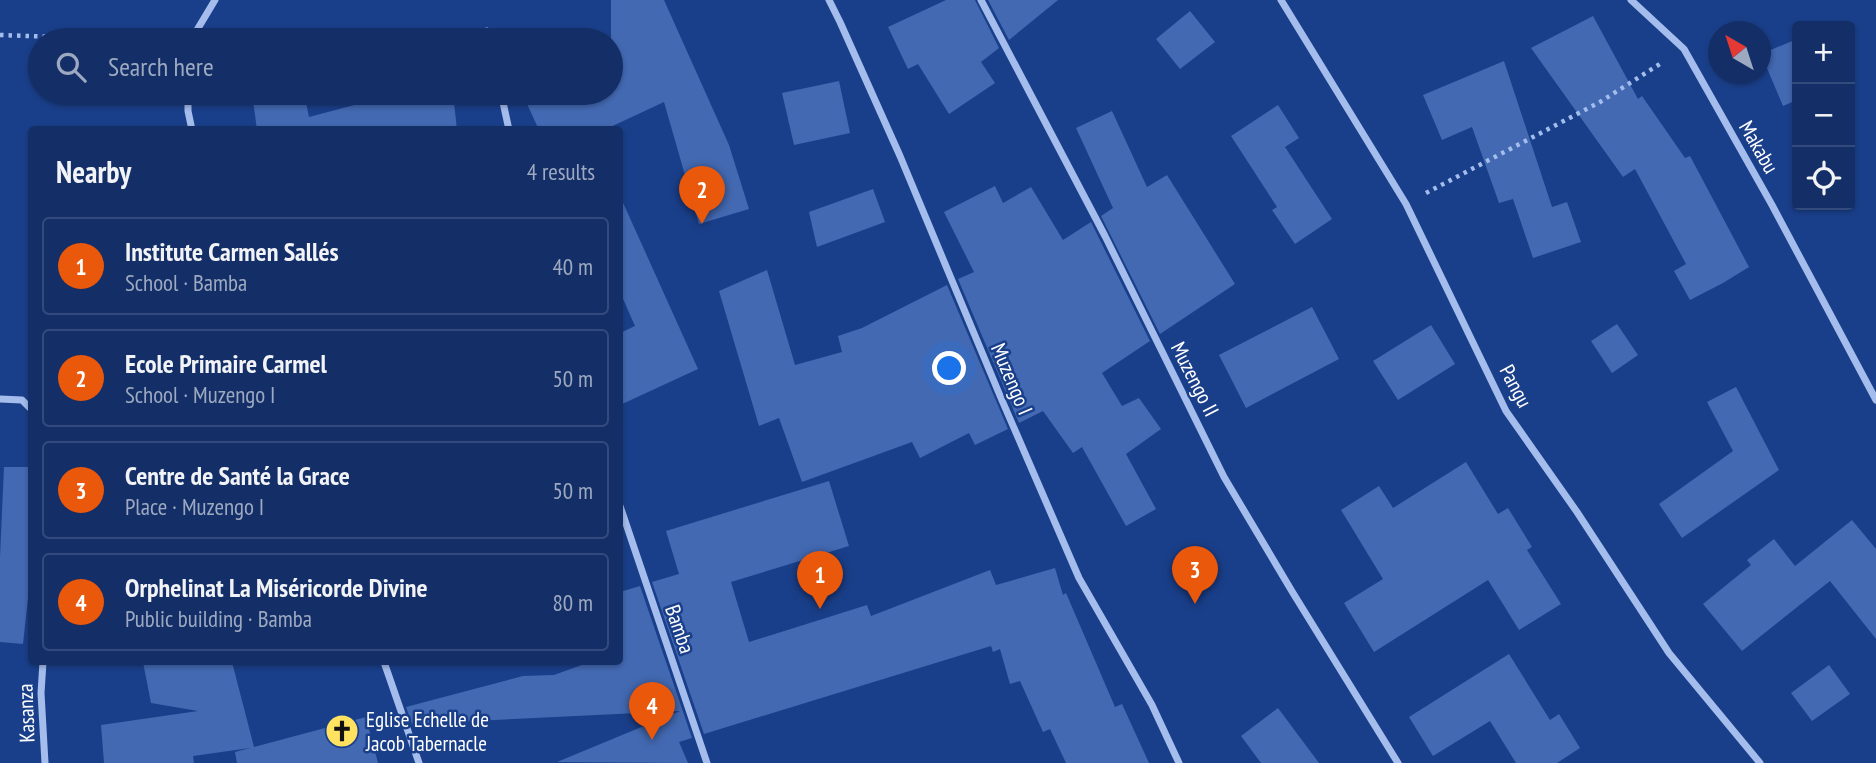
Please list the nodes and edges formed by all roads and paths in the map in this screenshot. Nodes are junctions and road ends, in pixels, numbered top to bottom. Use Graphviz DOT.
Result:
graph roads {
  1 [pos="215,0"];
  2 [pos="829,0"];
  3 [pos="981,0"];
  4 [pos="1282,0"];
  5 [pos="1631,0"];
  6 [pos="198,28"];
  7 [pos="0,35"];
  8 [pos="28,36"];
  9 [pos="1684,49"];
  10 [pos="188,105"];
  11 [pos="504,105"];
  12 [pos="191,126"];
  13 [pos="508,126"];
  14 [pos="1406,204"];
  15 [pos="0,399"];
  16 [pos="1876,400"];
  17 [pos="28,406"];
  18 [pos="623,515"];
  19 [pos="43,665"];
  20 [pos="385,665"];
  21 [pos="45,763"];
  22 [pos="419,763"];
  23 [pos="707,763"];
  24 [pos="1180,763"];
  25 [pos="1398,763"];
  26 [pos="1760,763"];
  1 -- 6 [label="street"];
  2 -- 24 [label="street, Muzengo I"];
  3 -- 25 [label="street, Muzengo II"];
  4 -- 14 [label="street, Pangu"];
  5 -- 9 [label="street, Makabu"];
  7 -- 8 [label="path"];
  9 -- 14 [label="path"];
  9 -- 16 [label="street, Makabu"];
  10 -- 12 [label="street"];
  11 -- 13 [label="street"];
  14 -- 26 [label="street, Pangu"];
  15 -- 17 [label="street"];
  18 -- 23 [label="street, Bamba"];
  19 -- 21 [label="street, Kasanza"];
  20 -- 22 [label="street"];
}
